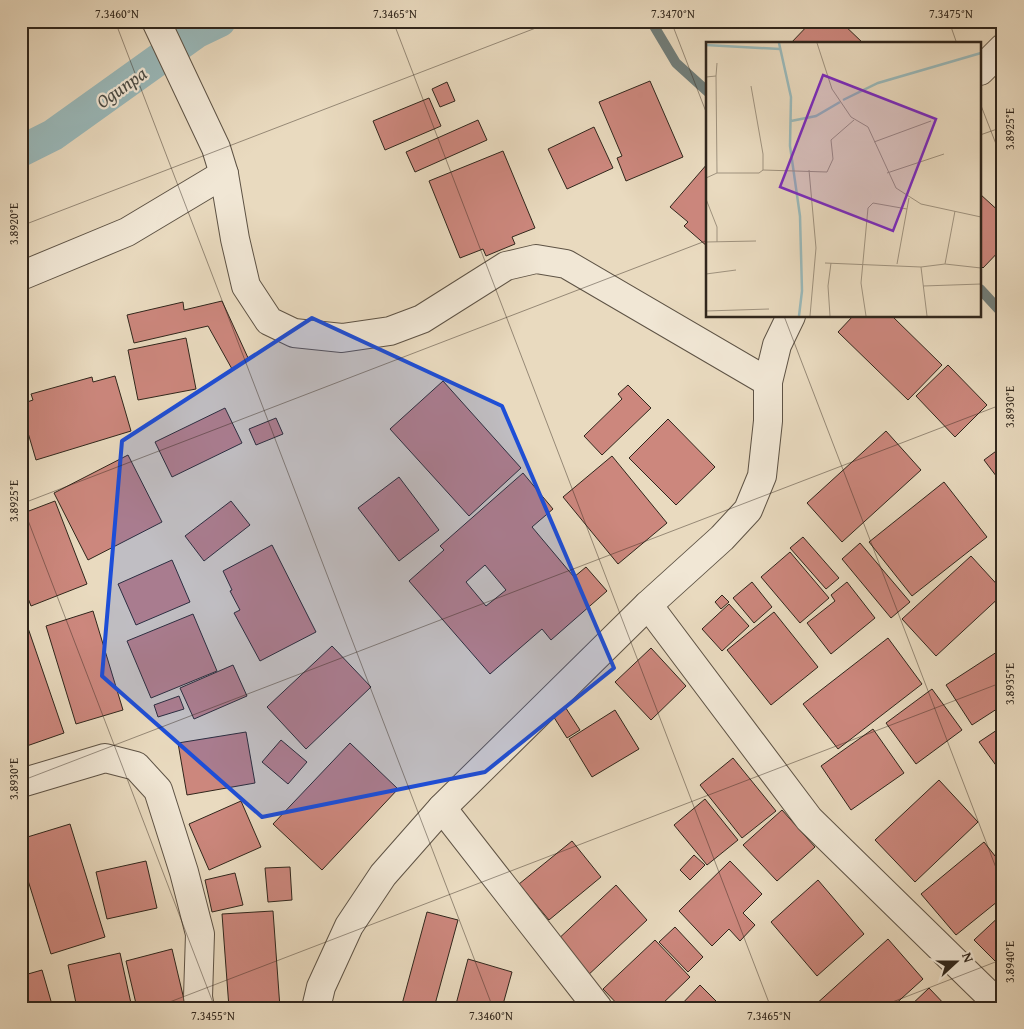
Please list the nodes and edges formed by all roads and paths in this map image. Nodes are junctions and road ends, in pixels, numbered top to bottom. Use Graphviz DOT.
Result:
graph roads {
  1 [pos="156,21"];
  2 [pos="1003,48"];
  3 [pos="982,69"];
  4 [pos="220,161"];
  5 [pos="21,276"];
  6 [pos="790,318"];
  7 [pos="768,382"];
  8 [pos="648,605"];
  9 [pos="21,783"];
  10 [pos="442,808"];
  11 [pos="988,994"];
  12 [pos="200,1008"];
  13 [pos="316,1008"];
  14 [pos="598,1008"];
  1 -- 4 [label="street"];
  2 -- 3 [label="street"];
  4 -- 5 [label="street"];
  4 -- 7 [label="street"];
  6 -- 7 [label="street"];
  7 -- 8 [label="street"];
  8 -- 10 [label="street"];
  8 -- 11 [label="street"];
  9 -- 12 [label="street"];
  10 -- 13 [label="street"];
  10 -- 14 [label="street"];
}
